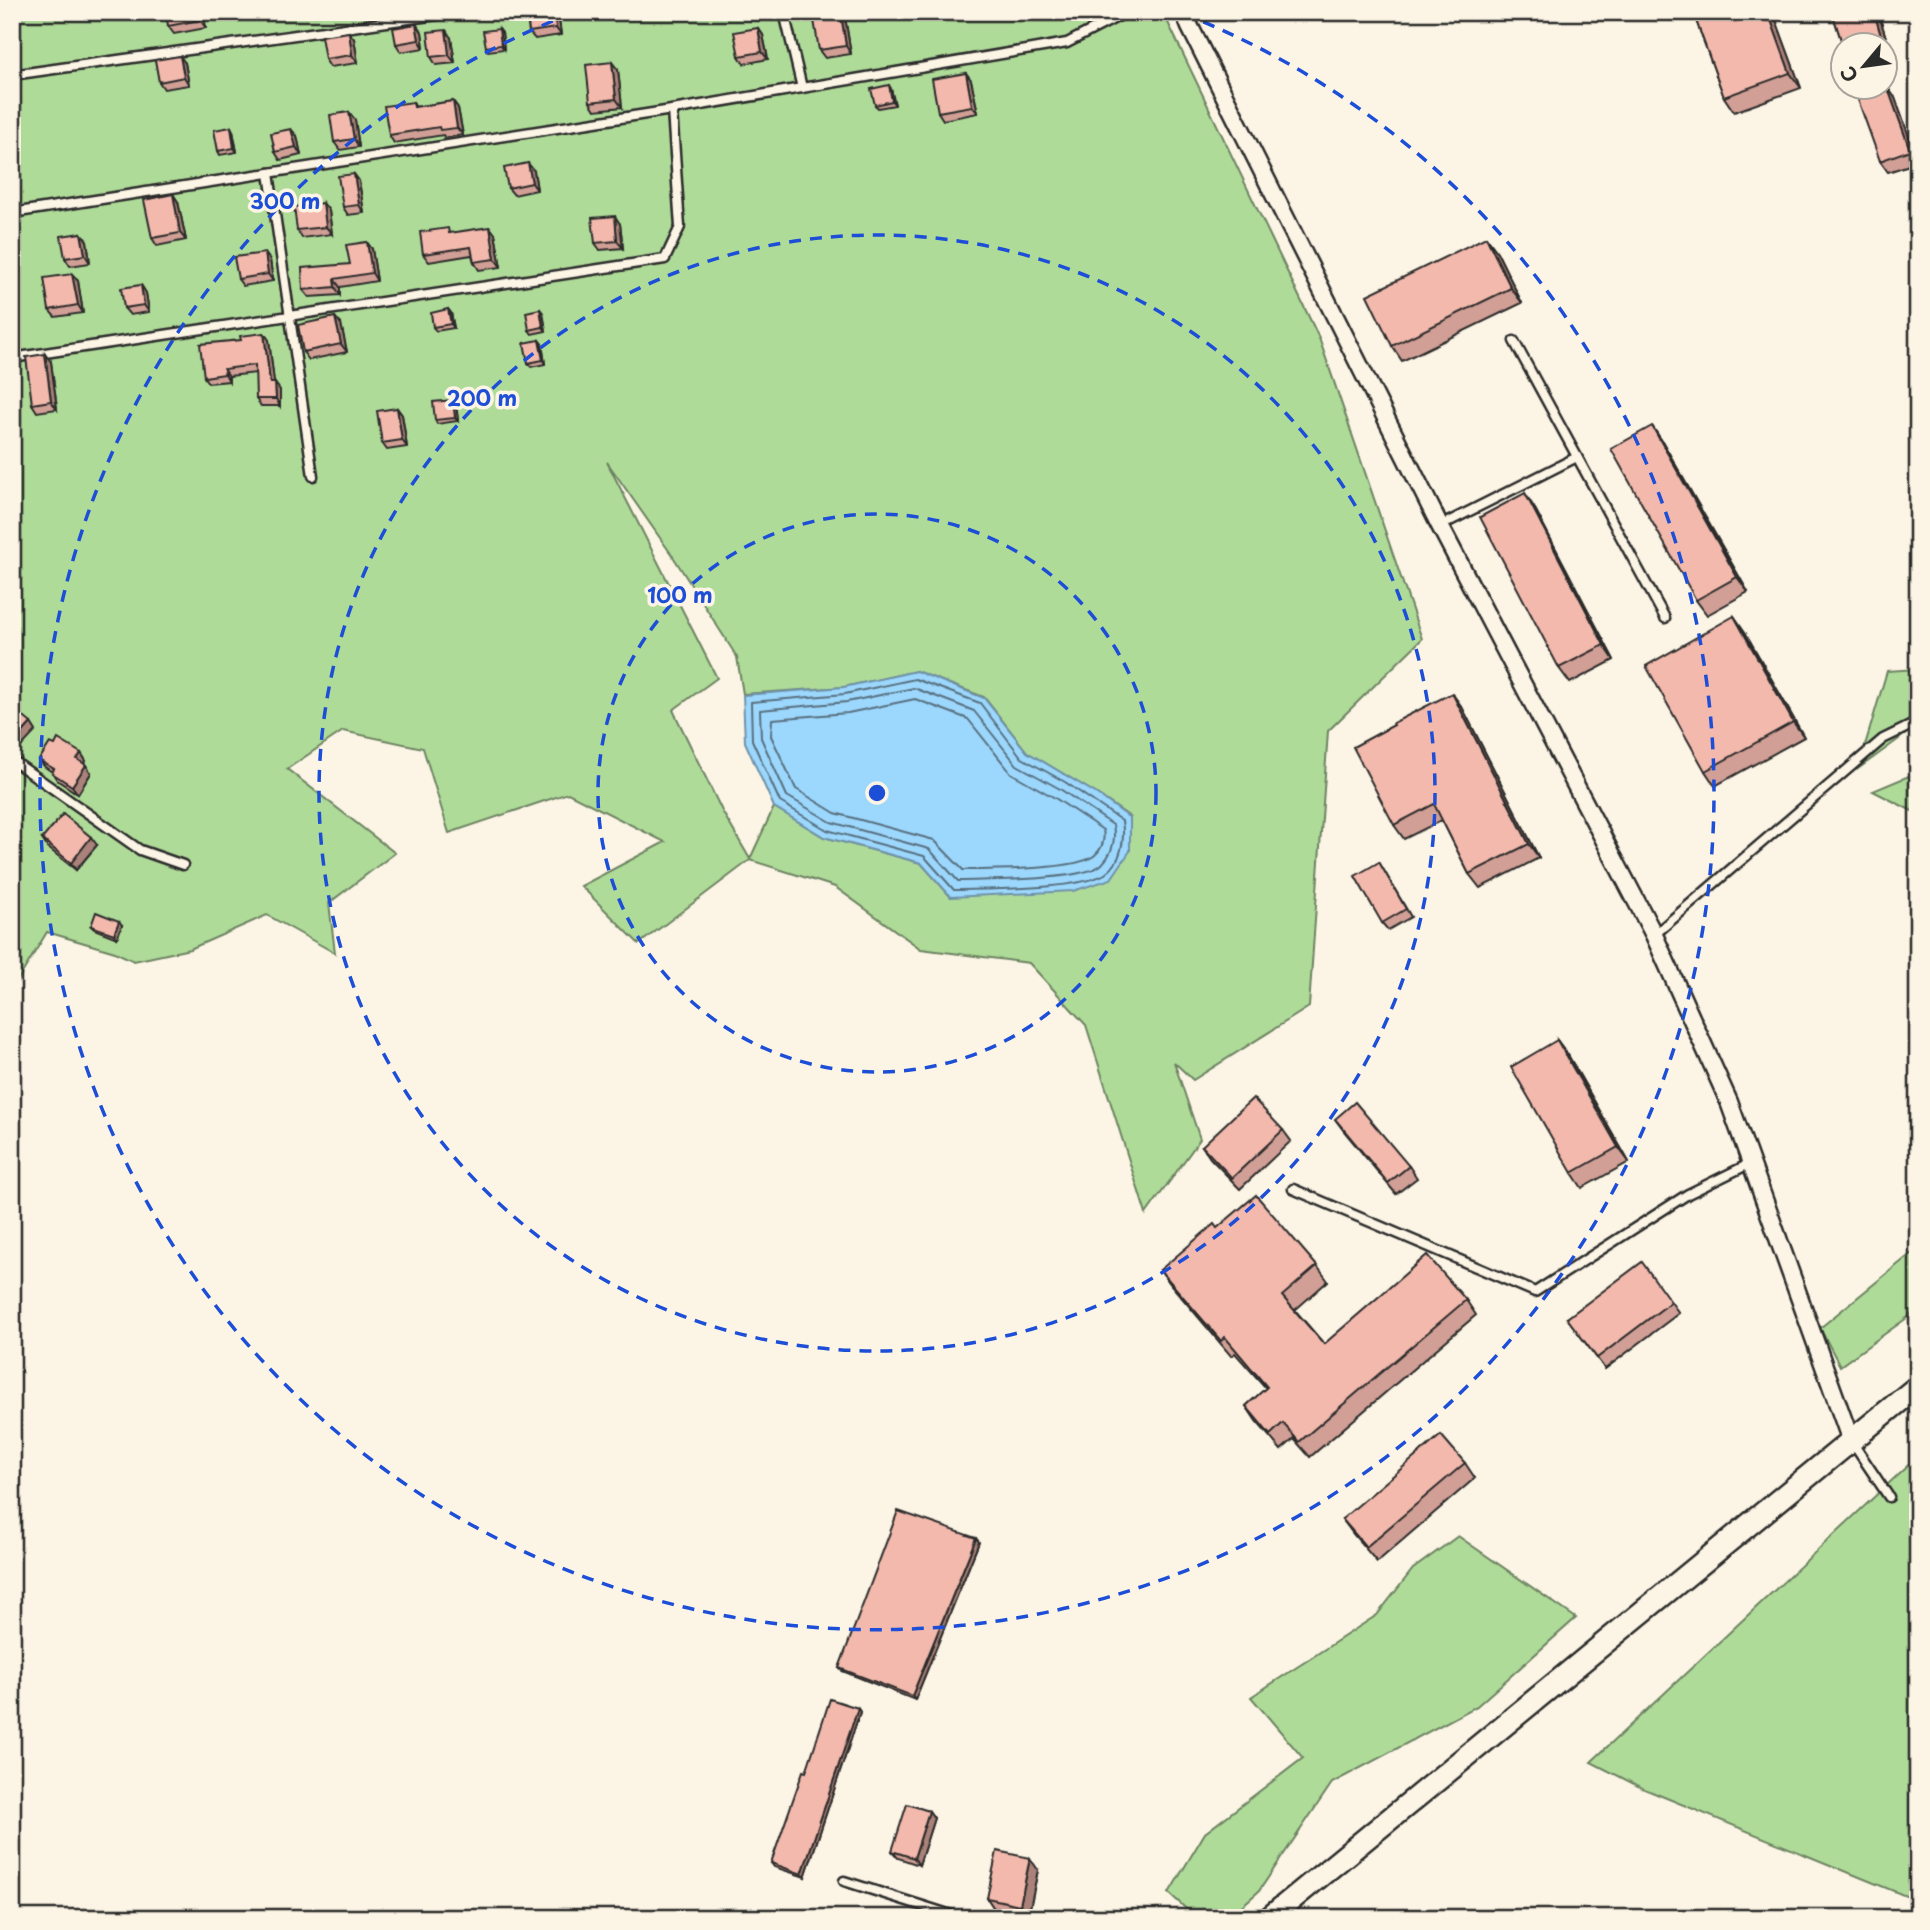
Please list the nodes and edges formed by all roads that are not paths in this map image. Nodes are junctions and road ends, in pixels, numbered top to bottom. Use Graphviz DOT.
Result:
graph roads {
  1 [pos="458,12"];
  2 [pos="784,12"];
  3 [pos="1127,12"];
  4 [pos="1184,12"];
  5 [pos="12,75"];
  6 [pos="802,88"];
  7 [pos="672,110"];
  8 [pos="268,173"];
  9 [pos="12,213"];
  10 [pos="289,315"];
  11 [pos="1514,341"];
  12 [pos="12,358"];
  13 [pos="1577,457"];
  14 [pos="313,476"];
  15 [pos="1440,526"];
  16 [pos="1665,618"];
  17 [pos="1918,722"];
  18 [pos="12,760"];
  19 [pos="183,865"];
  20 [pos="1654,934"];
  21 [pos="1751,1163"];
  22 [pos="1293,1189"];
  23 [pos="1918,1386"];
  24 [pos="1851,1441"];
  25 [pos="1889,1497"];
  26 [pos="844,1881"];
  27 [pos="961,1918"];
  28 [pos="1269,1918"];
  1 -- 5 [label="lane"];
  2 -- 6 [label="lane"];
  3 -- 6 [label="lane"];
  4 -- 15 [label="street"];
  6 -- 7 [label="lane"];
  7 -- 8 [label="lane"];
  7 -- 10 [label="lane"];
  8 -- 9 [label="lane"];
  8 -- 10 [label="lane"];
  10 -- 12 [label="lane"];
  10 -- 14 [label="lane"];
  11 -- 13 [label="lane"];
  13 -- 15 [label="lane"];
  13 -- 16 [label="lane"];
  15 -- 20 [label="street"];
  17 -- 20 [label="lane"];
  18 -- 19 [label="lane"];
  20 -- 21 [label="street"];
  21 -- 22 [label="lane"];
  21 -- 24 [label="street"];
  23 -- 24 [label="main road"];
  24 -- 25 [label="lane"];
  24 -- 28 [label="main road"];
  26 -- 27 [label="lane"];
}
